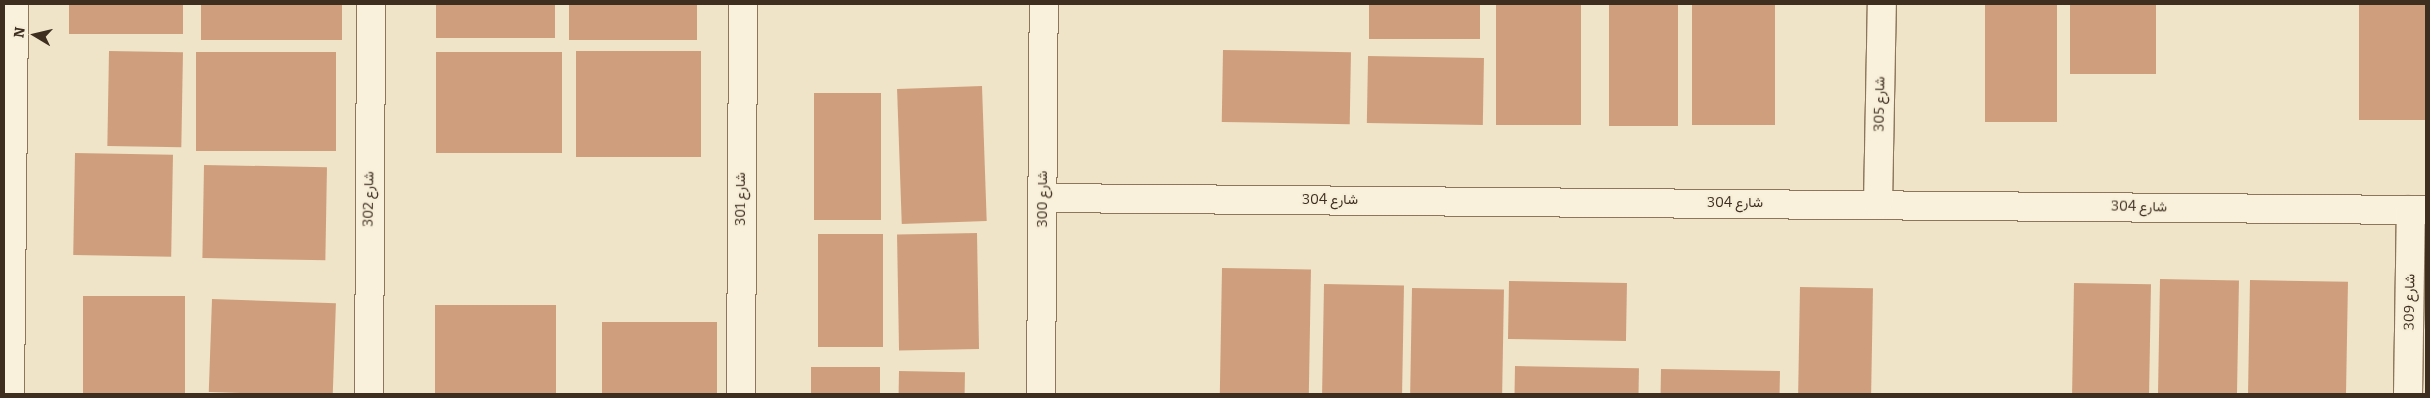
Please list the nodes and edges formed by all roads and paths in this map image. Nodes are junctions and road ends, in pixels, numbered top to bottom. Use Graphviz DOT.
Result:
graph roads {
  1 [pos="14,4"];
  2 [pos="371,4"];
  3 [pos="743,4"];
  4 [pos="1044,4"];
  5 [pos="1882,4"];
  6 [pos="1043,198"];
  7 [pos="1878,204"];
  8 [pos="2419,210"];
  9 [pos="10,394"];
  10 [pos="369,394"];
  11 [pos="741,394"];
  12 [pos="1041,394"];
  13 [pos="2408,394"];
  1 -- 9 [label="street"];
  2 -- 10 [label="street, شارع 302"];
  3 -- 11 [label="street, شارع 301"];
  4 -- 6 [label="street, شارع 300"];
  5 -- 7 [label="street, شارع 305"];
  6 -- 7 [label="street, شارع 304"];
  6 -- 12 [label="street, شارع 300"];
  7 -- 8 [label="street, شارع 304"];
  8 -- 13 [label="street, شارع 309"];
}
